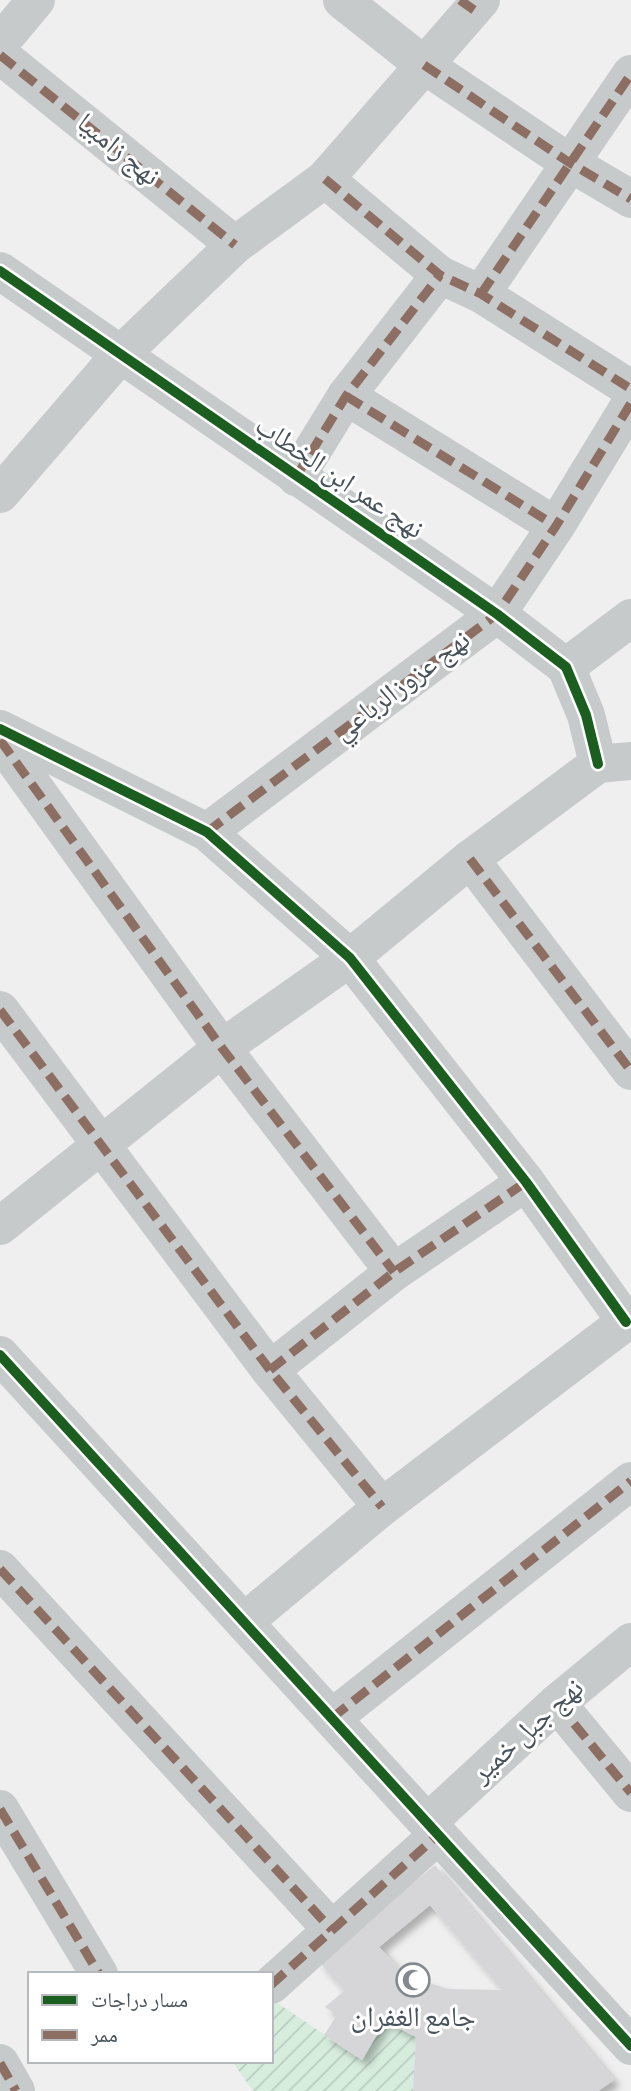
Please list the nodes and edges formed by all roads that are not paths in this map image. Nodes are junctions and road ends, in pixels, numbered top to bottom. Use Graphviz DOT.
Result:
graph roads {
  1 [pos="36,0"];
  2 [pos="342,0"];
  3 [pos="472,3"];
  4 [pos="0,43"];
  5 [pos="0,55"];
  6 [pos="424,65"];
  7 [pos="631,74"];
  8 [pos="570,163"];
  9 [pos="325,179"];
  10 [pos="631,199"];
  11 [pos="235,245"];
  12 [pos="0,271"];
  13 [pos="440,275"];
  14 [pos="481,294"];
  15 [pos="120,355"];
  16 [pos="631,389"];
  17 [pos="346,396"];
  18 [pos="631,403"];
  19 [pos="296,477"];
  20 [pos="0,494"];
  21 [pos="556,527"];
  22 [pos="497,614"];
  23 [pos="631,618"];
  24 [pos="566,667"];
  25 [pos="0,729"];
  26 [pos="0,740"];
  27 [pos="615,762"];
  28 [pos="207,832"];
  29 [pos="470,859"];
  30 [pos="350,958"];
  31 [pos="0,1010"];
  32 [pos="222,1048"];
  33 [pos="631,1071"];
  34 [pos="100,1144"];
  35 [pos="526,1182"];
  36 [pos="0,1226"];
  37 [pos="394,1272"];
  38 [pos="629,1320"];
  39 [pos="0,1355"];
  40 [pos="270,1370"];
  41 [pos="631,1481"];
  42 [pos="382,1507"];
  43 [pos="0,1569"];
  44 [pos="244,1622"];
  45 [pos="631,1642"];
  46 [pos="557,1703"];
  47 [pos="332,1718"];
  48 [pos="631,1793"];
  49 [pos="0,1810"];
  50 [pos="433,1829"];
  51 [pos="332,1930"];
  52 [pos="98,1972"];
  53 [pos="273,1983"];
  54 [pos="631,2046"];
  55 [pos="0,2063"];
  56 [pos="16,2091"];
  1 -- 4 [label="street"];
  2 -- 6 [label="street"];
  3 -- 6 [label="street"];
  5 -- 11 [label="street, نهج زامبيا"];
  6 -- 8 [label="street"];
  6 -- 9 [label="street"];
  7 -- 8 [label="street"];
  8 -- 10 [label="street"];
  8 -- 14 [label="street"];
  9 -- 11 [label="street"];
  9 -- 13 [label="street"];
  11 -- 15 [label="street"];
  12 -- 15 [label="street, نهج عمر ابن الخطاب"];
  13 -- 14 [label="street"];
  13 -- 17 [label="street"];
  14 -- 16 [label="street"];
  15 -- 19 [label="street, نهج عمر ابن الخطاب"];
  15 -- 20 [label="street"];
  17 -- 19 [label="street"];
  17 -- 21 [label="street"];
  18 -- 21 [label="street, نهج عزوزالرباعي"];
  19 -- 22 [label="street, نهج عمر ابن الخطاب"];
  21 -- 22 [label="street, نهج عزوزالرباعي"];
  22 -- 24 [label="street, نهج عمر ابن الخطاب"];
  22 -- 28 [label="street, نهج عزوزالرباعي"];
  23 -- 24 [label="street"];
  24 -- 27 [label="street, نهج عمر ابن الخطاب"];
  25 -- 28 [label="street"];
  26 -- 32 [label="street"];
  27 -- 29 [label="street"];
  28 -- 30 [label="street"];
  29 -- 30 [label="street"];
  29 -- 33 [label="street"];
  30 -- 32 [label="street"];
  30 -- 35 [label="street"];
  31 -- 34 [label="street"];
  32 -- 34 [label="street"];
  32 -- 37 [label="street"];
  34 -- 36 [label="street"];
  34 -- 40 [label="street"];
  35 -- 37 [label="street"];
  35 -- 38 [label="street"];
  37 -- 40 [label="street"];
  38 -- 42 [label="street"];
  39 -- 44 [label="street"];
  40 -- 42 [label="street"];
  41 -- 47 [label="street"];
  42 -- 44 [label="street"];
  43 -- 51 [label="street"];
  44 -- 47 [label="street"];
  45 -- 46 [label="street, نهج جبل خمير"];
  46 -- 48 [label="street"];
  46 -- 50 [label="street, نهج جبل خمير"];
  47 -- 50 [label="street"];
  49 -- 52 [label="street"];
  50 -- 51 [label="street, نهج جبل خمير"];
  50 -- 54 [label="street"];
  51 -- 53 [label="street, نهج جبل خمير"];
  55 -- 56 [label="street"];
}
